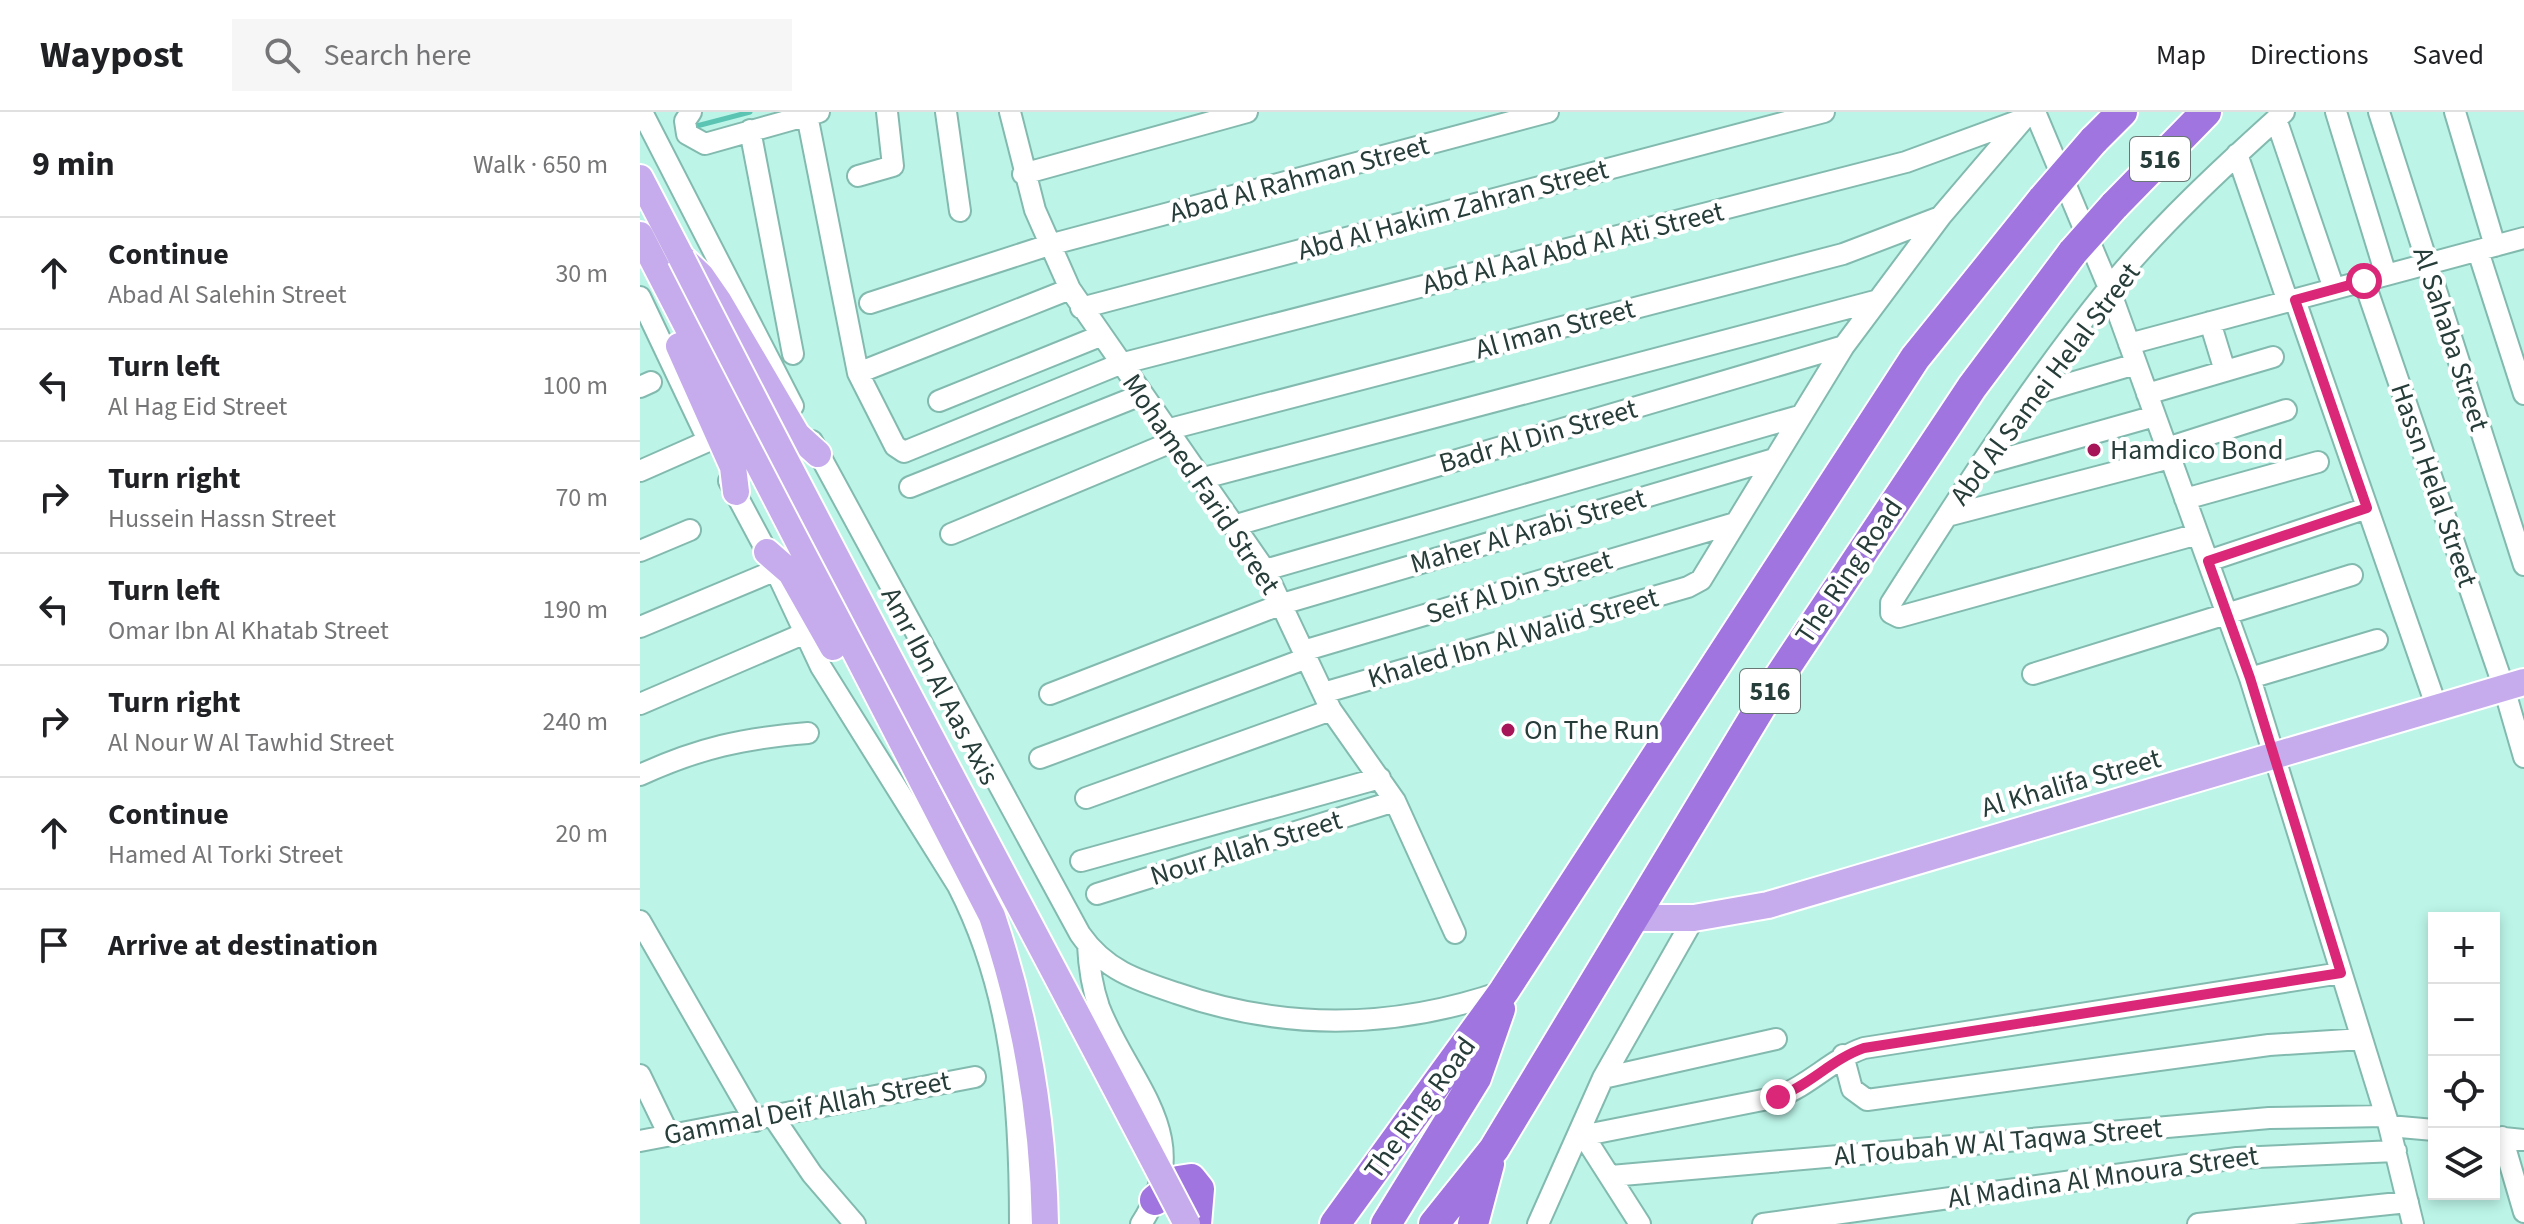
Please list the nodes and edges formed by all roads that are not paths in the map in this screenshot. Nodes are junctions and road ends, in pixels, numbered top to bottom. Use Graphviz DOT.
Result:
graph roads {
  1 [pos="642,112"];
  2 [pos="691,112"];
  3 [pos="887,112"];
  4 [pos="946,112"];
  5 [pos="1010,112"];
  6 [pos="1247,112"];
  7 [pos="1548,112"];
  8 [pos="1824,112"];
  9 [pos="2122,112"];
  10 [pos="2206,112"];
  11 [pos="2336,112"];
  12 [pos="2379,112"];
  13 [pos="2455,112"];
  14 [pos="813,114"];
  15 [pos="2029,114"];
  16 [pos="2280,116"];
  17 [pos="750,130"];
  18 [pos="2237,154"];
  19 [pos="1023,174"];
  20 [pos="858,176"];
  21 [pos="640,178"];
  22 [pos="960,211"];
  23 [pos="1941,216"];
  24 [pos="640,235"];
  25 [pos="2524,238"];
  26 [pos="1049,245"];
  27 [pos="2486,248"];
  28 [pos="668,261"];
  29 [pos="2427,264"];
  30 [pos="2386,275"];
  31 [pos="2364,281"];
  32 [pos="2109,288"];
  33 [pos="1070,289"];
  34 [pos="2334,289"];
  35 [pos="640,297"];
  36 [pos="1875,301"];
  37 [pos="2291,301"];
  38 [pos="870,303"];
  39 [pos="1081,308"];
  40 [pos="2210,322"];
  41 [pos="1100,336"];
  42 [pos="2129,344"];
  43 [pos="1844,346"];
  44 [pos="793,354"];
  45 [pos="2273,357"];
  46 [pos="1120,364"];
  47 [pos="2136,364"];
  48 [pos="2225,371"];
  49 [pos="858,373"];
  50 [pos="2147,394"];
  51 [pos="2524,394"];
  52 [pos="1141,395"];
  53 [pos="2030,395"];
  54 [pos="939,401"];
  55 [pos="2286,410"];
  56 [pos="1799,416"];
  57 [pos="2155,416"];
  58 [pos="1170,436"];
  59 [pos="708,441"];
  60 [pos="2169,453"];
  61 [pos="818,454"];
  62 [pos="1774,459"];
  63 [pos="2318,462"];
  64 [pos="1985,464"];
  65 [pos="640,471"];
  66 [pos="1200,479"];
  67 [pos="910,487"];
  68 [pos="736,492"];
  69 [pos="2185,499"];
  70 [pos="2367,508"];
  71 [pos="1947,516"];
  72 [pos="1735,523"];
  73 [pos="1233,526"];
  74 [pos="690,530"];
  75 [pos="951,534"];
  76 [pos="2198,534"];
  77 [pos="640,551"];
  78 [pos="771,561"];
  79 [pos="2208,561"];
  80 [pos="2524,565"];
  81 [pos="1265,570"];
  82 [pos="2352,575"];
  83 [pos="1282,604"];
  84 [pos="2227,614"];
  85 [pos="640,627"];
  86 [pos="803,634"];
  87 [pos="2377,640"];
  88 [pos="1305,654"];
  89 [pos="2033,674"];
  90 [pos="2250,678"];
  91 [pos="2514,685"];
  92 [pos="1050,694"];
  93 [pos="1327,702"];
  94 [pos="640,704"];
  95 [pos="2437,708"];
  96 [pos="808,733"];
  97 [pos="2524,757"];
  98 [pos="1040,758"];
  99 [pos="2272,758"];
  100 [pos="914,763"];
  101 [pos="640,774"];
  102 [pos="1380,778"];
  103 [pos="1086,798"];
  104 [pos="1395,801"];
  105 [pos="1081,861"];
  106 [pos="1097,894"];
  107 [pos="1631,918"];
  108 [pos="1694,918"];
  109 [pos="640,921"];
  110 [pos="1455,933"];
  111 [pos="1088,945"];
  112 [pos="2341,973"];
  113 [pos="1504,991"];
  114 [pos="1776,1039"];
  115 [pos="2362,1039"];
  116 [pos="1843,1055"];
  117 [pos="640,1075"];
  118 [pos="975,1077"];
  119 [pos="1603,1078"];
  120 [pos="764,1118"];
  121 [pos="2388,1121"];
  122 [pos="2428,1129"];
  123 [pos="1583,1132"];
  124 [pos="669,1135"];
  125 [pos="2500,1137"];
  126 [pos="2524,1140"];
  127 [pos="640,1141"];
  128 [pos="2500,1143"];
  129 [pos="1494,1149"];
  130 [pos="2396,1151"];
  131 [pos="1611,1176"];
  132 [pos="2408,1202"];
  133 [pos="1148,1212"];
  134 [pos="2524,1212"];
  135 [pos="2286,1218"];
  136 [pos="855,1224"];
  137 [pos="1020,1224"];
  138 [pos="1045,1224"];
  139 [pos="1187,1224"];
  140 [pos="1196,1224"];
  141 [pos="1335,1224"];
  142 [pos="1386,1224"];
  143 [pos="1434,1224"];
  144 [pos="1473,1224"];
  145 [pos="1538,1224"];
  146 [pos="1640,1224"];
  147 [pos="1763,1224"];
  148 [pos="2198,1224"];
  149 [pos="2204,1224"];
  150 [pos="2413,1224"];
  1 -- 61 [label="street"];
  2 -- 17 [label="street"];
  3 -- 20 [label="street"];
  4 -- 22 [label="street"];
  5 -- 19 [label="street, Mohamed Farid Street"];
  6 -- 19 [label="street"];
  7 -- 26 [label="street, Abad Al Rahman Street"];
  8 -- 39 [label="street, Abd Al Hakim Zahran Street"];
  9 -- 113 [label="highway, The Ring Road / 516, bridge"];
  10 -- 107 [label="highway, The Ring Road / 516, bridge"];
  11 -- 30 [label="street"];
  12 -- 29 [label="street, Al Sahaba Street"];
  13 -- 27 [label="street"];
  14 -- 17 [label="street"];
  14 -- 49 [label="street"];
  15 -- 23 [label="street"];
  15 -- 32 [label="street"];
  15 -- 46 [label="street, Abd Al Aal Abd Al Ati Street"];
  16 -- 18 [label="street, Abd Al Samei Helal Street"];
  16 -- 34 [label="street"];
  17 -- 44 [label="street"];
  18 -- 32 [label="street, Abd Al Samei Helal Street"];
  18 -- 37 [label="street"];
  19 -- 26 [label="street, Mohamed Farid Street"];
  21 -- 28 [label="main road, Amr Ibn Al Aas Axis"];
  23 -- 36 [label="street"];
  23 -- 58 [label="street, Al Iman Street"];
  24 -- 28 [label="main road, Amr Ibn Al Aas Axis"];
  25 -- 27 [label="street"];
  26 -- 33 [label="street, Mohamed Farid Street"];
  26 -- 38 [label="street, Abad Al Rahman Street"];
  27 -- 29 [label="street"];
  27 -- 51 [label="street"];
  28 -- 61 [label="main road"];
  28 -- 68 [label="main road"];
  28 -- 100 [label="main road, Amr Ibn Al Aas Axis"];
  28 -- 139 [label="main road, Amr Ibn Al Aas Axis, bridge"];
  29 -- 30 [label="street"];
  29 -- 80 [label="street, Al Sahaba Street"];
  30 -- 31 [label="street"];
  31 -- 34 [label="street"];
  31 -- 91 [label="street, Hassn Helal Street"];
  32 -- 42 [label="street"];
  32 -- 53 [label="street, Abd Al Samei Helal Street"];
  33 -- 39 [label="street, Mohamed Farid Street"];
  33 -- 49 [label="street"];
  34 -- 37 [label="street"];
  35 -- 59 [label="street"];
  36 -- 43 [label="street"];
  36 -- 66 [label="street"];
  37 -- 40 [label="street"];
  37 -- 70 [label="street"];
  39 -- 41 [label="street, Mohamed Farid Street"];
  40 -- 42 [label="street"];
  40 -- 48 [label="street"];
  41 -- 46 [label="street, Mohamed Farid Street"];
  41 -- 54 [label="street"];
  42 -- 47 [label="street"];
  43 -- 56 [label="street"];
  43 -- 73 [label="street, Badr Al Din Street"];
  45 -- 48 [label="street"];
  46 -- 49 [label="street, Abd Al Aal Abd Al Ati Street"];
  46 -- 52 [label="street, Mohamed Farid Street"];
  47 -- 50 [label="street"];
  47 -- 53 [label="street"];
  48 -- 50 [label="street"];
  50 -- 57 [label="street"];
  52 -- 58 [label="street, Mohamed Farid Street"];
  52 -- 67 [label="street"];
  53 -- 64 [label="street, Abd Al Samei Helal Street"];
  55 -- 60 [label="street"];
  56 -- 62 [label="street"];
  56 -- 81 [label="street"];
  57 -- 60 [label="street"];
  57 -- 64 [label="street"];
  58 -- 66 [label="street, Mohamed Farid Street"];
  58 -- 75 [label="street, Al Iman Street"];
  59 -- 65 [label="street"];
  59 -- 68 [label="street"];
  60 -- 69 [label="street"];
  60 -- 71 [label="street"];
  61 -- 111 [label="street"];
  62 -- 72 [label="street"];
  62 -- 83 [label="street, Maher Al Arabi Street"];
  63 -- 69 [label="street"];
  64 -- 71 [label="street, Abd Al Samei Helal Street"];
  66 -- 73 [label="street, Mohamed Farid Street"];
  68 -- 78 [label="street"];
  69 -- 76 [label="street"];
  70 -- 79 [label="street"];
  70 -- 95 [label="street"];
  71 -- 76 [label="street, Abd Al Samei Helal Street"];
  72 -- 88 [label="street, Seif Al Din Street"];
  72 -- 93 [label="street, Khaled Ibn Al Walid Street"];
  73 -- 81 [label="street, Mohamed Farid Street"];
  74 -- 77 [label="street"];
  76 -- 79 [label="street"];
  78 -- 85 [label="street"];
  78 -- 86 [label="street"];
  78 -- 100 [label="main road"];
  79 -- 84 [label="street"];
  81 -- 83 [label="street, Mohamed Farid Street"];
  82 -- 84 [label="street"];
  83 -- 88 [label="street, Mohamed Farid Street"];
  83 -- 92 [label="street, Maher Al Arabi Street"];
  84 -- 89 [label="street"];
  84 -- 90 [label="street"];
  86 -- 94 [label="street"];
  86 -- 137 [label="street"];
  87 -- 90 [label="street"];
  88 -- 93 [label="street, Mohamed Farid Street"];
  88 -- 98 [label="street, Seif Al Din Street"];
  90 -- 99 [label="street"];
  91 -- 95 [label="main road, Al Khalifa Street"];
  91 -- 97 [label="street, Hassn Helal Street"];
  93 -- 102 [label="street, Mohamed Farid Street"];
  93 -- 103 [label="street, Khaled Ibn Al Walid Street"];
  95 -- 99 [label="main road, Al Khalifa Street"];
  96 -- 101 [label="street"];
  99 -- 108 [label="main road, Al Khalifa Street"];
  99 -- 112 [label="street"];
  100 -- 138 [label="main road, Amr Ibn Al Aas Axis"];
  102 -- 104 [label="street, Mohamed Farid Street"];
  102 -- 105 [label="street"];
  104 -- 106 [label="street, Nour Allah Street"];
  104 -- 110 [label="street, Mohamed Farid Street"];
  107 -- 108 [label="main road, Al Khalifa Street"];
  107 -- 129 [label="highway, The Ring Road / 516"];
  108 -- 119 [label="street"];
  109 -- 120 [label="street"];
  111 -- 113 [label="street"];
  111 -- 133 [label="street"];
  112 -- 115 [label="street"];
  112 -- 116 [label="street"];
  113 -- 141 [label="highway, The Ring Road / 516"];
  113 -- 142 [label="highway, The Ring Road / 516"];
  114 -- 119 [label="street"];
  115 -- 116 [label="street"];
  115 -- 121 [label="street"];
  116 -- 123 [label="street"];
  117 -- 124 [label="street"];
  118 -- 120 [label="street, Gammal Deif Allah Street"];
  119 -- 123 [label="street"];
  120 -- 124 [label="street, Gammal Deif Allah Street"];
  120 -- 136 [label="street"];
  121 -- 122 [label="street, Al Toubah W Al Taqwa Street"];
  121 -- 130 [label="street"];
  121 -- 131 [label="street, Al Toubah W Al Taqwa Street"];
  123 -- 131 [label="street"];
  123 -- 145 [label="street"];
  124 -- 127 [label="street, Gammal Deif Allah Street"];
  125 -- 126 [label="street"];
  128 -- 134 [label="street"];
  129 -- 143 [label="highway, The Ring Road / 516"];
  129 -- 144 [label="highway, The Ring Road / 516"];
  130 -- 132 [label="street"];
  130 -- 147 [label="street, Al Madina Al Mnoura Street"];
  131 -- 146 [label="street"];
  132 -- 135 [label="street"];
  132 -- 150 [label="street"];
  133 -- 140 [label="highway"];
  135 -- 149 [label="street"];
  148 -- 149 [label="street"];
}
